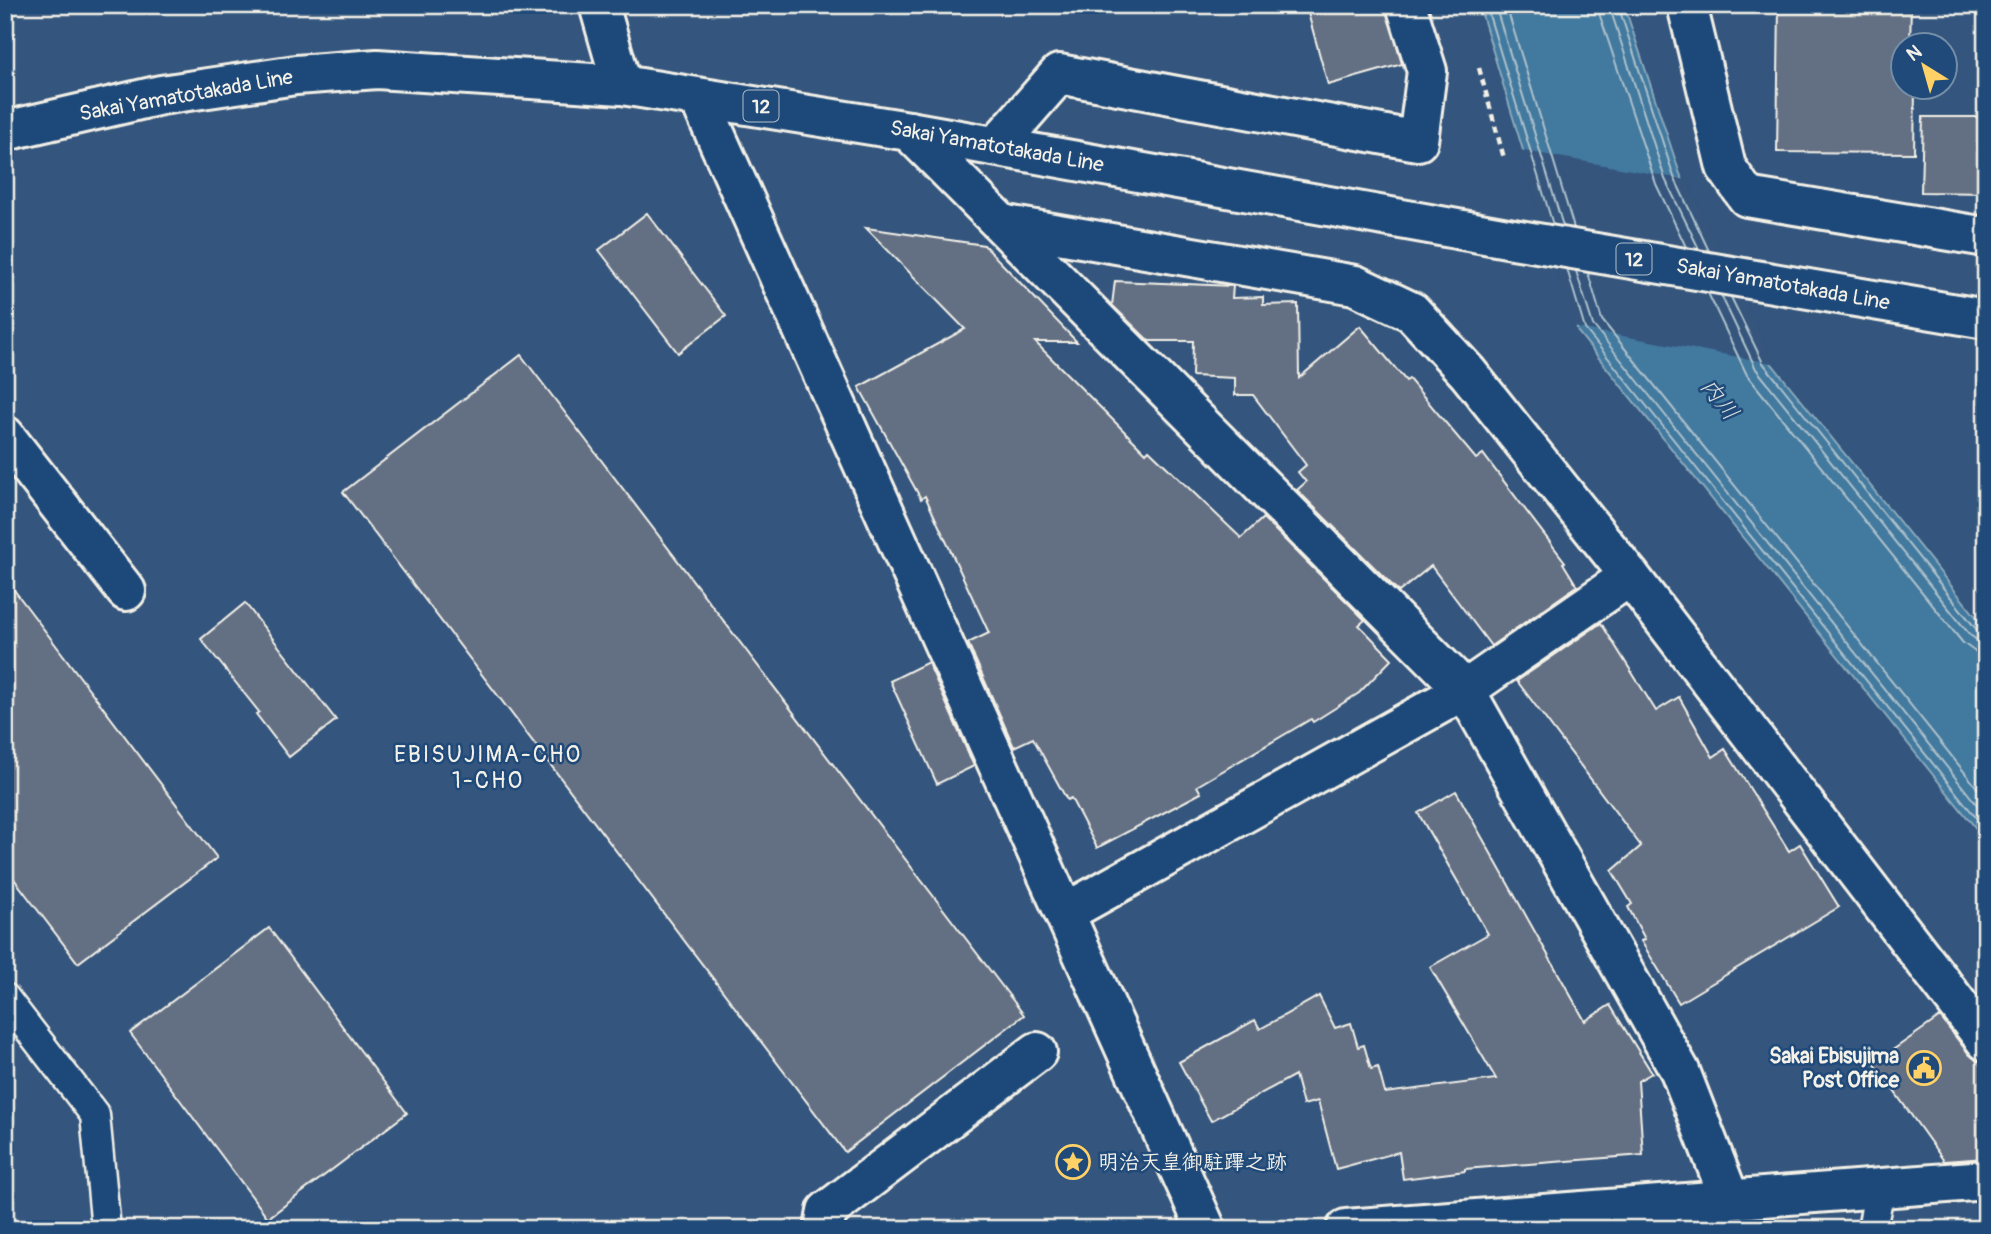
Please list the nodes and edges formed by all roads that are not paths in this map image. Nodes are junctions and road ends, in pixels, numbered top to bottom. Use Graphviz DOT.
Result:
graph roads {
  1 [pos="599,5"];
  2 [pos="1406,5"];
  3 [pos="1687,5"];
  4 [pos="622,85"];
  5 [pos="699,97"];
  6 [pos="5,131"];
  7 [pos="909,131"];
  8 [pos="996,146"];
  9 [pos="1006,225"];
  10 [pos="1986,237"];
  11 [pos="1986,319"];
  12 [pos="5,436"];
  13 [pos="1630,576"];
  14 [pos="126,591"];
  15 [pos="1465,690"];
  16 [pos="1065,913"];
  17 [pos="5,998"];
  18 [pos="1986,1041"];
  19 [pos="1037,1052"];
  20 [pos="1986,1180"];
  21 [pos="1880,1188"];
  22 [pos="1730,1200"];
  23 [pos="1655,1217"];
  24 [pos="106,1229"];
  25 [pos="824,1229"];
  26 [pos="1206,1229"];
  27 [pos="1346,1229"];
  28 [pos="1872,1229"];
  1 -- 4 [label="street"];
  2 -- 8 [label="street"];
  3 -- 10 [label="street"];
  4 -- 5 [label="street, Sakai Yamatotakada Line / 12"];
  4 -- 6 [label="street, Sakai Yamatotakada Line / 12"];
  5 -- 7 [label="street, Sakai Yamatotakada Line / 12"];
  5 -- 16 [label="street"];
  7 -- 8 [label="street, Sakai Yamatotakada Line / 12"];
  7 -- 9 [label="street"];
  8 -- 11 [label="street, Sakai Yamatotakada Line / 12"];
  9 -- 13 [label="street"];
  9 -- 15 [label="street"];
  12 -- 14 [label="street"];
  13 -- 15 [label="street"];
  13 -- 18 [label="street"];
  15 -- 16 [label="street"];
  15 -- 22 [label="street"];
  16 -- 26 [label="street"];
  17 -- 24 [label="lane"];
  19 -- 25 [label="street"];
  20 -- 21 [label="street"];
  21 -- 22 [label="street"];
  21 -- 28 [label="lane"];
  22 -- 23 [label="street"];
  23 -- 27 [label="street"];
}
